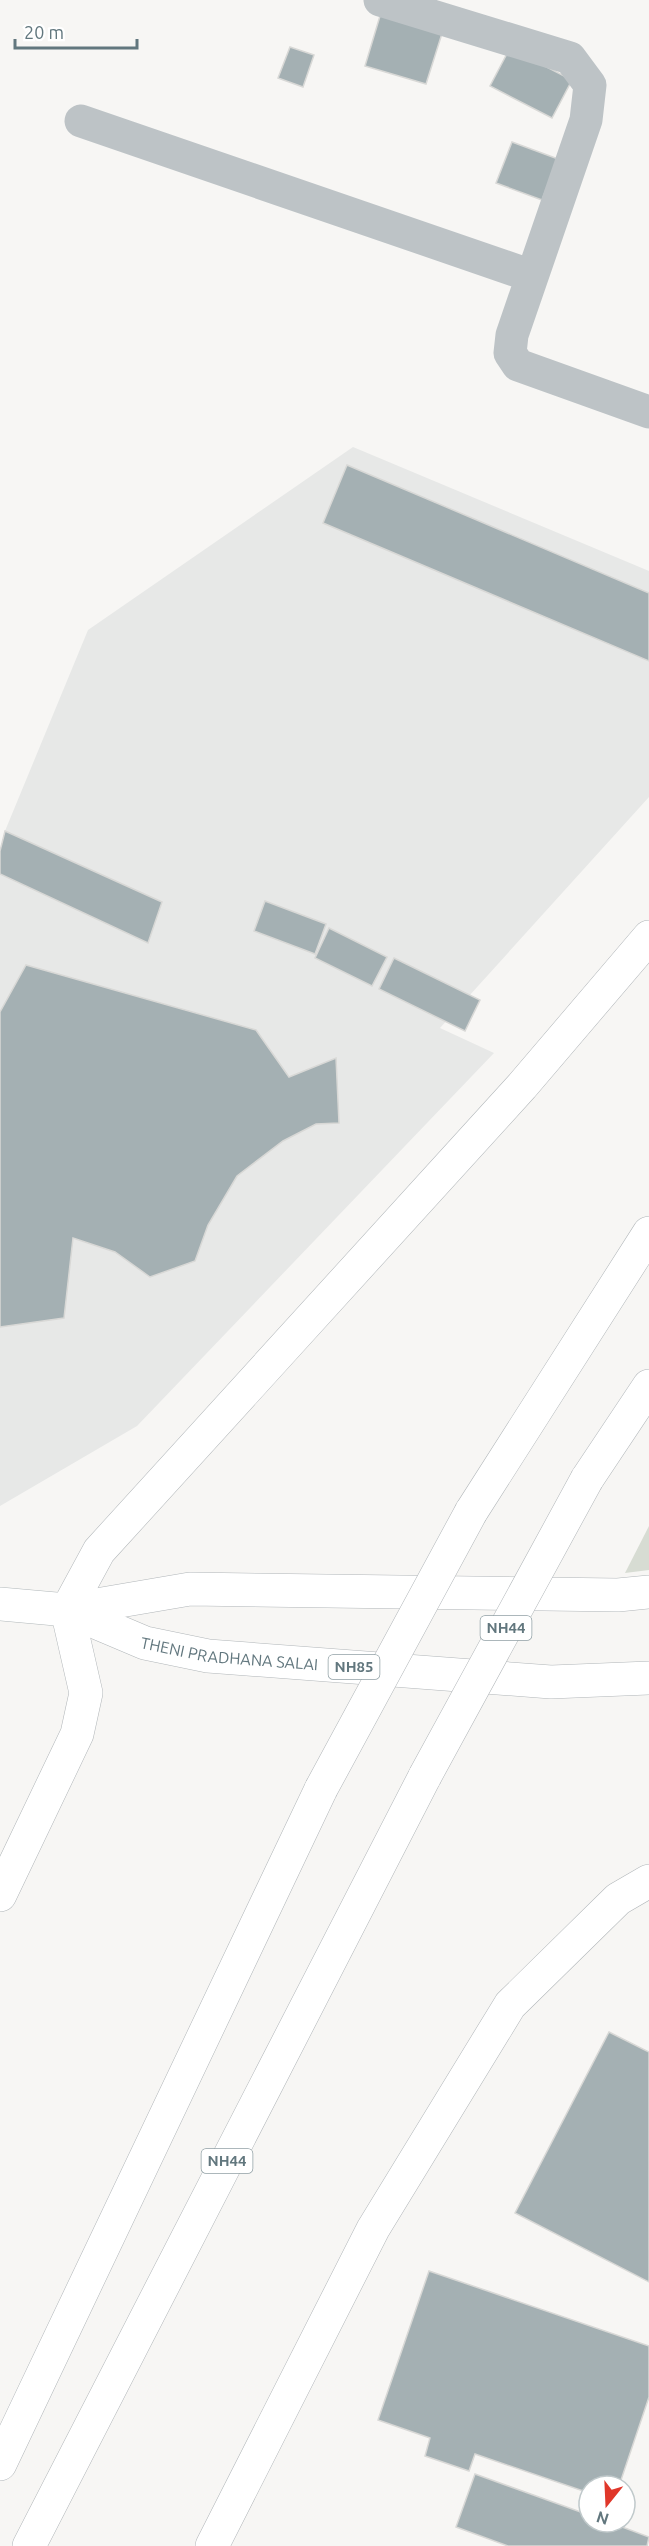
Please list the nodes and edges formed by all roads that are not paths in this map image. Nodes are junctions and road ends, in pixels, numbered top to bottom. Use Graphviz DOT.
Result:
graph roads {
  1 [pos="380,0"];
  2 [pos="81,121"];
  3 [pos="532,276"];
  4 [pos="649,412"];
  5 [pos="649,937"];
  6 [pos="649,1233"];
  7 [pos="649,1386"];
  8 [pos="649,1592"];
  9 [pos="0,1604"];
  10 [pos="67,1610"];
  11 [pos="649,1678"];
  12 [pos="649,1881"];
  13 [pos="0,1895"];
  14 [pos="0,2464"];
  15 [pos="29,2546"];
  16 [pos="212,2546"];
  1 -- 3 [label="street"];
  2 -- 3 [label="street"];
  3 -- 4 [label="street"];
  5 -- 10 [label="main road"];
  6 -- 14 [label="main road, bridge"];
  7 -- 15 [label="main road, NH44, bridge"];
  8 -- 10 [label="main road, THENI PRADHANA SALAI"];
  9 -- 10 [label="main road, THENI PRADHANA SALAI"];
  10 -- 11 [label="main road, THENI PRADHANA SALAI / NH85"];
  10 -- 13 [label="main road"];
  12 -- 16 [label="main road"];
}
